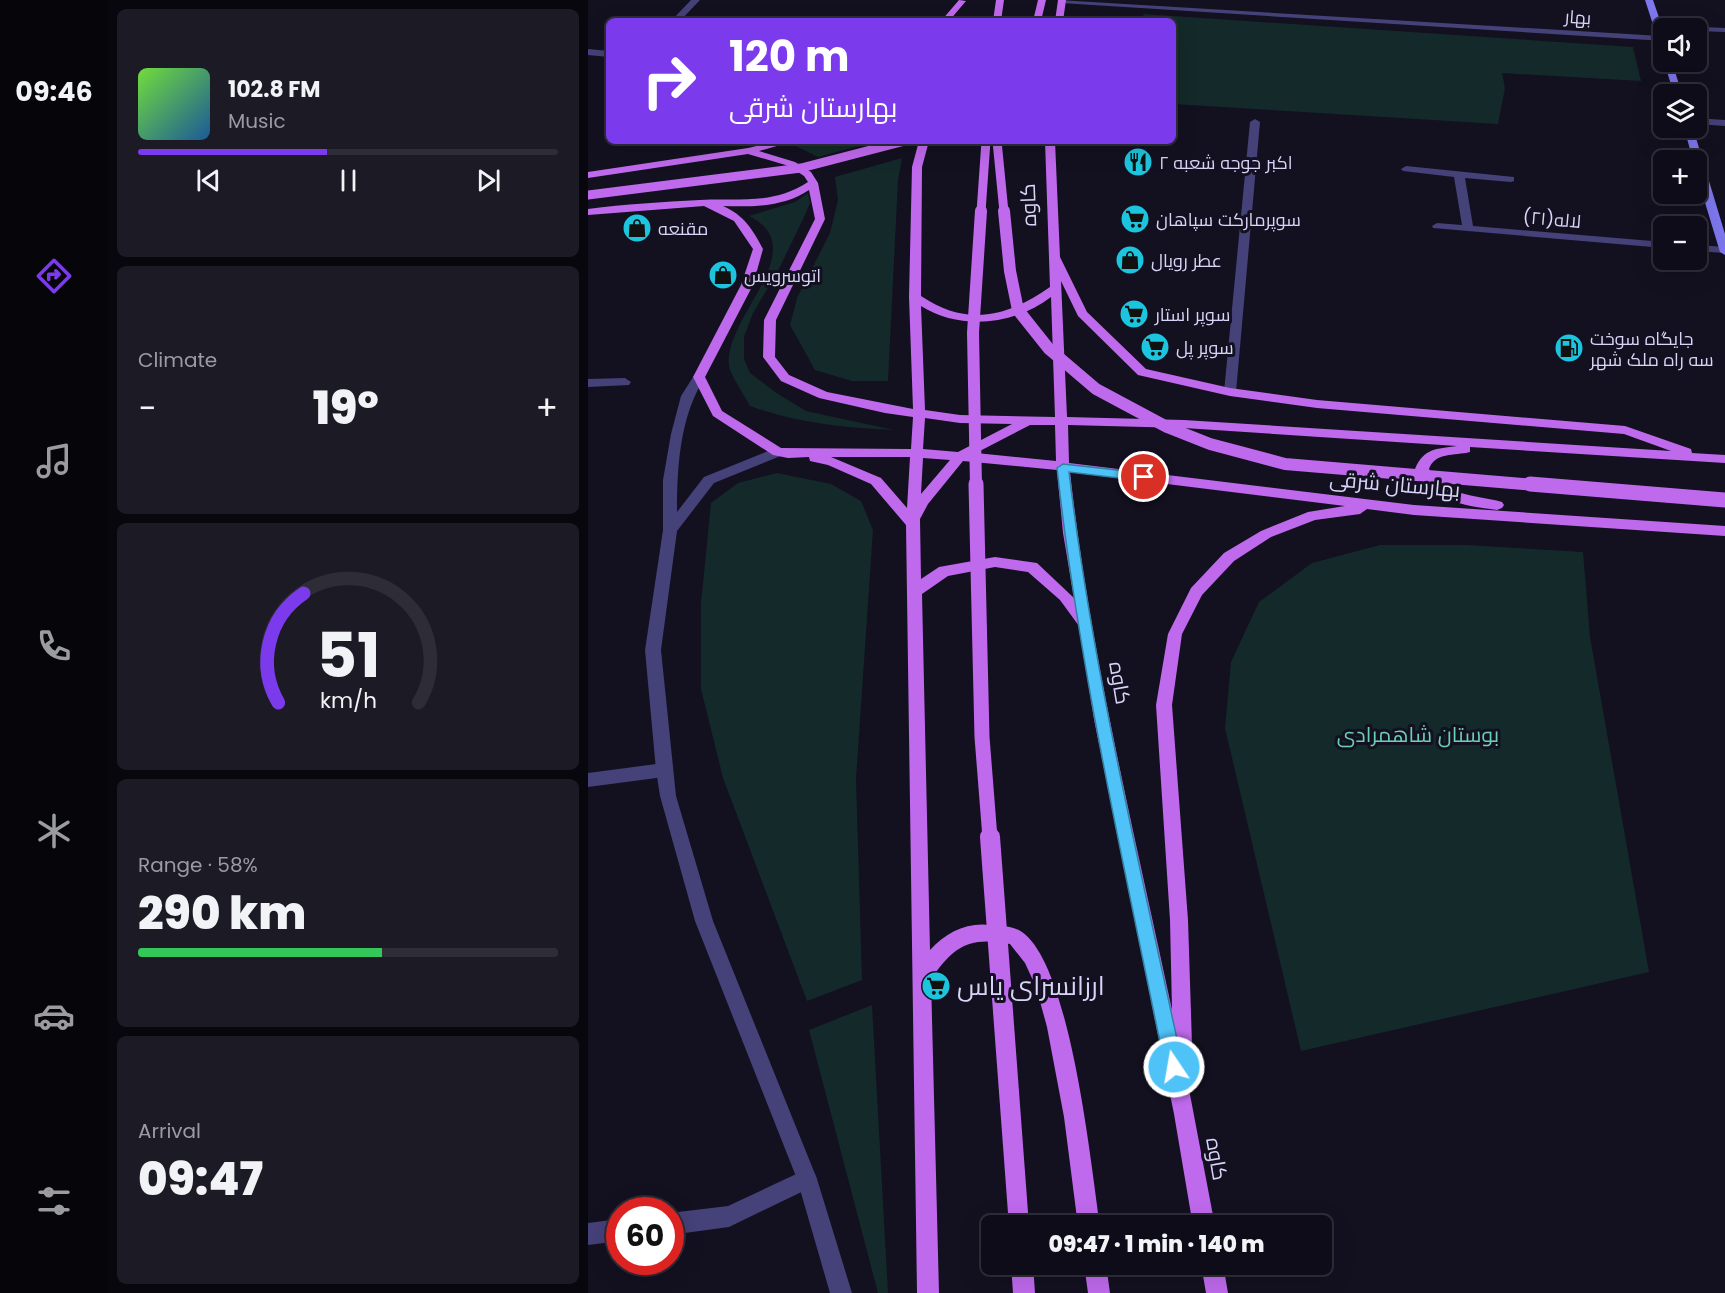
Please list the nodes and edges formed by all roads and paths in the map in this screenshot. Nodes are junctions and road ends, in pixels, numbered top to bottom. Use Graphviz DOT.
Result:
graph roads {
  1 [pos="696,0"];
  2 [pos="962,0"];
  3 [pos="1000,0"];
  4 [pos="1042,0"];
  5 [pos="1649,0"];
  6 [pos="1061,1"];
  7 [pos="678,18"];
  8 [pos="947,18"];
  9 [pos="957,18"];
  10 [pos="997,18"];
  11 [pos="1038,18"];
  12 [pos="1059,18"];
  13 [pos="1655,18"];
  14 [pos="1707,29"];
  15 [pos="1725,30"];
  16 [pos="1653,42"];
  17 [pos="588,52"];
  18 [pos="606,54"];
  19 [pos="1255,122"];
  20 [pos="1707,122"];
  21 [pos="1725,123"];
  22 [pos="1691,138"];
  23 [pos="777,144"];
  24 [pos="893,144"];
  25 [pos="923,144"];
  26 [pos="986,144"];
  27 [pos="997,144"];
  28 [pos="1050,144"];
  29 [pos="748,151"];
  30 [pos="1406,169"];
  31 [pos="1459,174"];
  32 [pos="588,175"];
  33 [pos="1511,179"];
  34 [pos="813,183"];
  35 [pos="588,195"];
  36 [pos="705,203"];
  37 [pos="588,212"];
  38 [pos="1437,226"];
  39 [pos="1468,229"];
  40 [pos="1653,244"];
  41 [pos="1707,249"];
  42 [pos="1725,251"];
  43 [pos="1053,253"];
  44 [pos="1055,289"];
  45 [pos="915,297"];
  46 [pos="699,377"];
  47 [pos="625,382"];
  48 [pos="588,383"];
  49 [pos="1230,392"];
  50 [pos="919,414"];
  51 [pos="1027,421"];
  52 [pos="1061,422"];
  53 [pos="1537,447"];
  54 [pos="778,452"];
  55 [pos="915,453"];
  56 [pos="960,456"];
  57 [pos="1706,459"];
  58 [pos="1725,459"];
  59 [pos="1063,468"];
  60 [pos="1725,500"];
  61 [pos="1414,510"];
  62 [pos="1618,523"];
  63 [pos="914,525"];
  64 [pos="670,530"];
  65 [pos="1725,531"];
  66 [pos="915,591"];
  67 [pos="1086,627"];
  68 [pos="664,770"];
  69 [pos="588,780"];
  70 [pos="922,977"];
  71 [pos="1184,1114"];
  72 [pos="807,1179"];
  73 [pos="1018,1215"];
  74 [pos="1087,1215"];
  75 [pos="1202,1215"];
  76 [pos="684,1222"];
  77 [pos="606,1232"];
  78 [pos="588,1234"];
  79 [pos="1023,1275"];
  80 [pos="1097,1275"];
  81 [pos="1214,1275"];
  82 [pos="841,1293"];
  83 [pos="928,1293"];
  84 [pos="1024,1293"];
  85 [pos="1099,1293"];
  86 [pos="1217,1293"];
  1 -- 7 [label="street"];
  2 -- 8 [label="main road"];
  2 -- 9 [label="main road"];
  3 -- 10 [label="main road"];
  4 -- 11 [label="main road"];
  5 -- 13 [label="main road"];
  6 -- 12 [label="main road"];
  6 -- 16 [label="street, بهار"];
  14 -- 15 [label="street"];
  17 -- 18 [label="street"];
  19 -- 49 [label="street"];
  20 -- 21 [label="street"];
  22 -- 42 [label="main road"];
  23 -- 29 [label="main road"];
  24 -- 35 [label="main road, bridge"];
  25 -- 45 [label="main road"];
  26 -- 73 [label="main road, bridge"];
  27 -- 60 [label="main road, bridge"];
  28 -- 43 [label="main road, کاوه"];
  29 -- 32 [label="main road"];
  29 -- 34 [label="main road"];
  30 -- 31 [label="street"];
  31 -- 33 [label="street"];
  31 -- 39 [label="street"];
  34 -- 36 [label="main road"];
  34 -- 50 [label="main road"];
  36 -- 37 [label="main road"];
  36 -- 46 [label="main road"];
  38 -- 39 [label="street, لاله(۲۱)"];
  39 -- 40 [label="street, لاله(۲۱)"];
  41 -- 42 [label="street"];
  43 -- 44 [label="main road, کاوه"];
  43 -- 49 [label="main road"];
  44 -- 45 [label="main road"];
  44 -- 52 [label="main road, کاوه"];
  45 -- 50 [label="main road"];
  46 -- 54 [label="main road"];
  46 -- 64 [label="street"];
  47 -- 48 [label="street"];
  49 -- 57 [label="main road"];
  50 -- 51 [label="main road"];
  50 -- 55 [label="main road"];
  51 -- 52 [label="main road"];
  51 -- 56 [label="main road"];
  52 -- 53 [label="main road"];
  52 -- 59 [label="main road, کاوه"];
  53 -- 57 [label="main road"];
  53 -- 62 [label="main road"];
  54 -- 55 [label="main road, بهارستان شرقی"];
  54 -- 63 [label="main road"];
  54 -- 64 [label="street"];
  55 -- 56 [label="main road, بهارستان شرقی"];
  55 -- 63 [label="main road"];
  56 -- 59 [label="main road, بهارستان شرقی"];
  56 -- 63 [label="main road"];
  57 -- 58 [label="main road"];
  59 -- 61 [label="main road, بهارستان شرقی"];
  59 -- 67 [label="main road, کاوه"];
  61 -- 62 [label="main road, بهارستان شرقی"];
  61 -- 71 [label="main road"];
  62 -- 65 [label="main road, بهارستان شرقی"];
  63 -- 66 [label="main road"];
  64 -- 68 [label="street"];
  66 -- 67 [label="main road"];
  66 -- 70 [label="main road"];
  67 -- 71 [label="main road, کاوه"];
  68 -- 69 [label="street"];
  68 -- 72 [label="street"];
  70 -- 74 [label="main road"];
  70 -- 83 [label="main road"];
  71 -- 75 [label="main road, کاوه"];
  72 -- 76 [label="street"];
  72 -- 82 [label="street"];
  77 -- 78 [label="street"];
  79 -- 84 [label="main road"];
  80 -- 85 [label="main road"];
  81 -- 86 [label="main road"];
}
